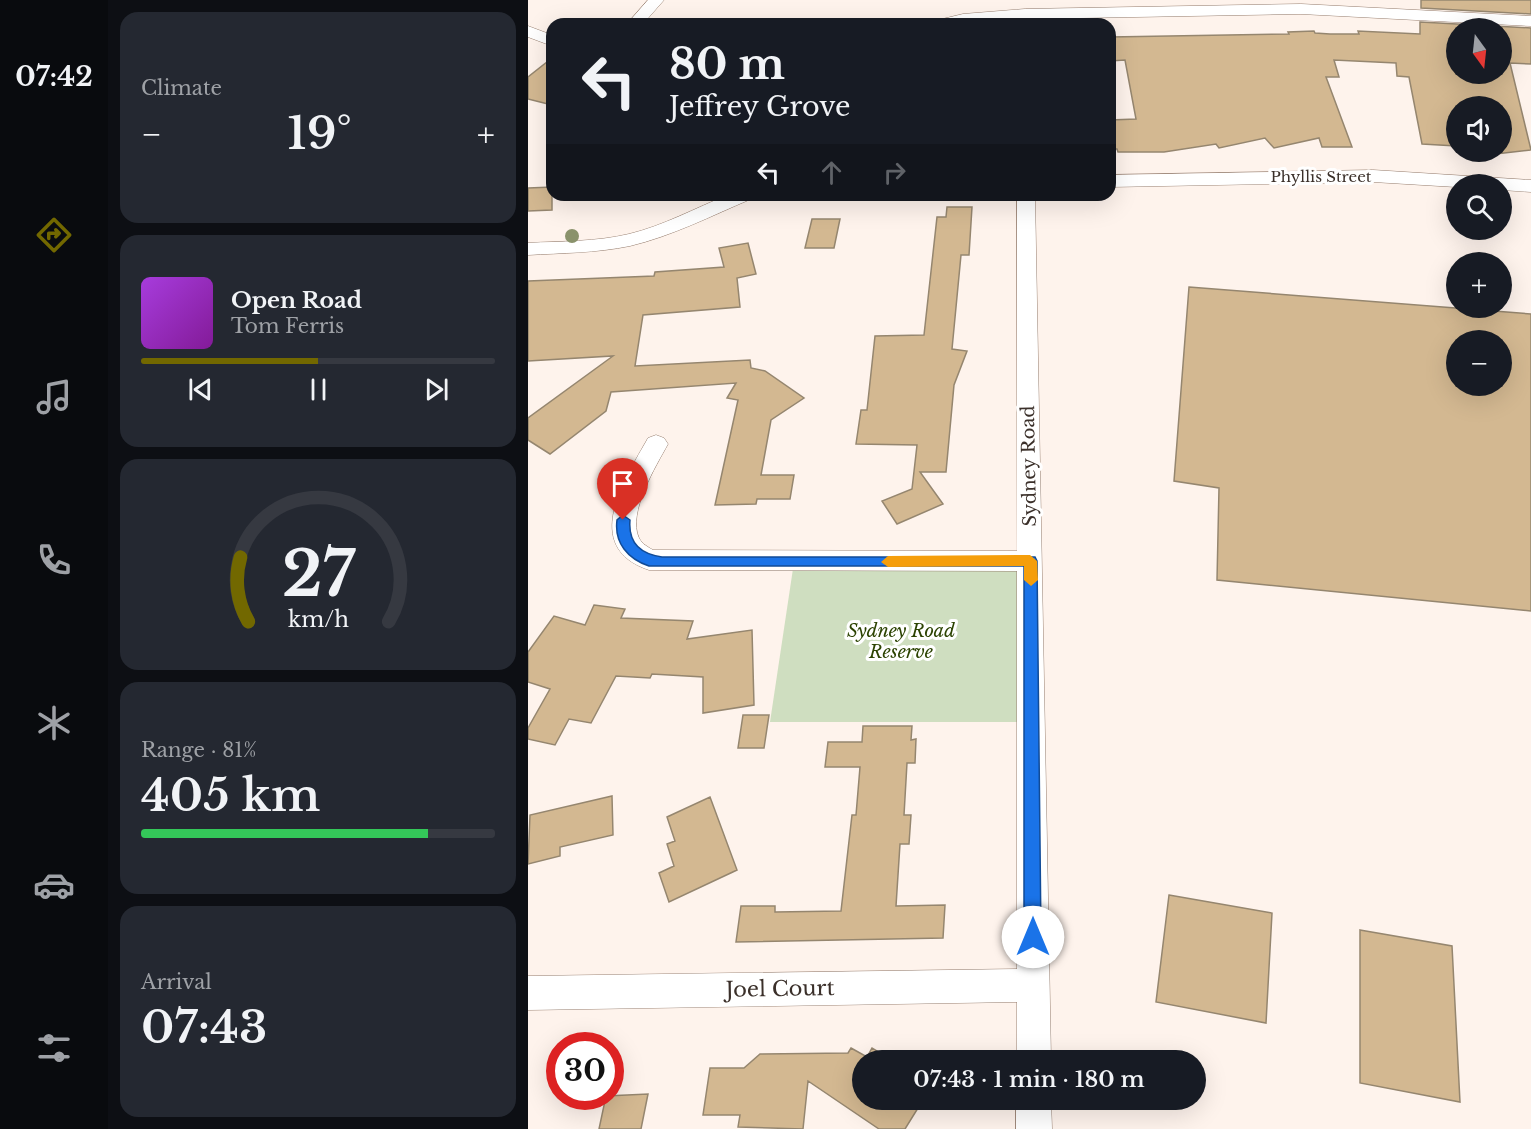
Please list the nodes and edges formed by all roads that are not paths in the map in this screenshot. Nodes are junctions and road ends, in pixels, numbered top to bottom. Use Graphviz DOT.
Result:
graph roads {
  1 [pos="656,0"];
  2 [pos="1464,0"];
  3 [pos="1468,17"];
  4 [pos="640,18"];
  5 [pos="984,18"];
  6 [pos="1531,21"];
  7 [pos="528,32"];
  8 [pos="546,39"];
  9 [pos="1116,181"];
  10 [pos="1531,186"];
  11 [pos="730,201"];
  12 [pos="1026,201"];
  13 [pos="528,249"];
  14 [pos="656,444"];
  15 [pos="1030,561"];
  16 [pos="1033,985"];
  17 [pos="528,993"];
  18 [pos="1034,1050"];
  19 [pos="1034,1110"];
  20 [pos="1034,1129"];
  1 -- 4 [label="street"];
  2 -- 3 [label="street"];
  3 -- 5 [label="street"];
  3 -- 6 [label="street"];
  7 -- 8 [label="street"];
  9 -- 10 [label="street, Phyllis Street"];
  11 -- 13 [label="street"];
  12 -- 15 [label="street, Sydney Road"];
  14 -- 15 [label="street"];
  15 -- 16 [label="street, Sydney Road"];
  16 -- 17 [label="street, Joel Court"];
  16 -- 18 [label="street, Sydney Road"];
  19 -- 20 [label="street"];
}
